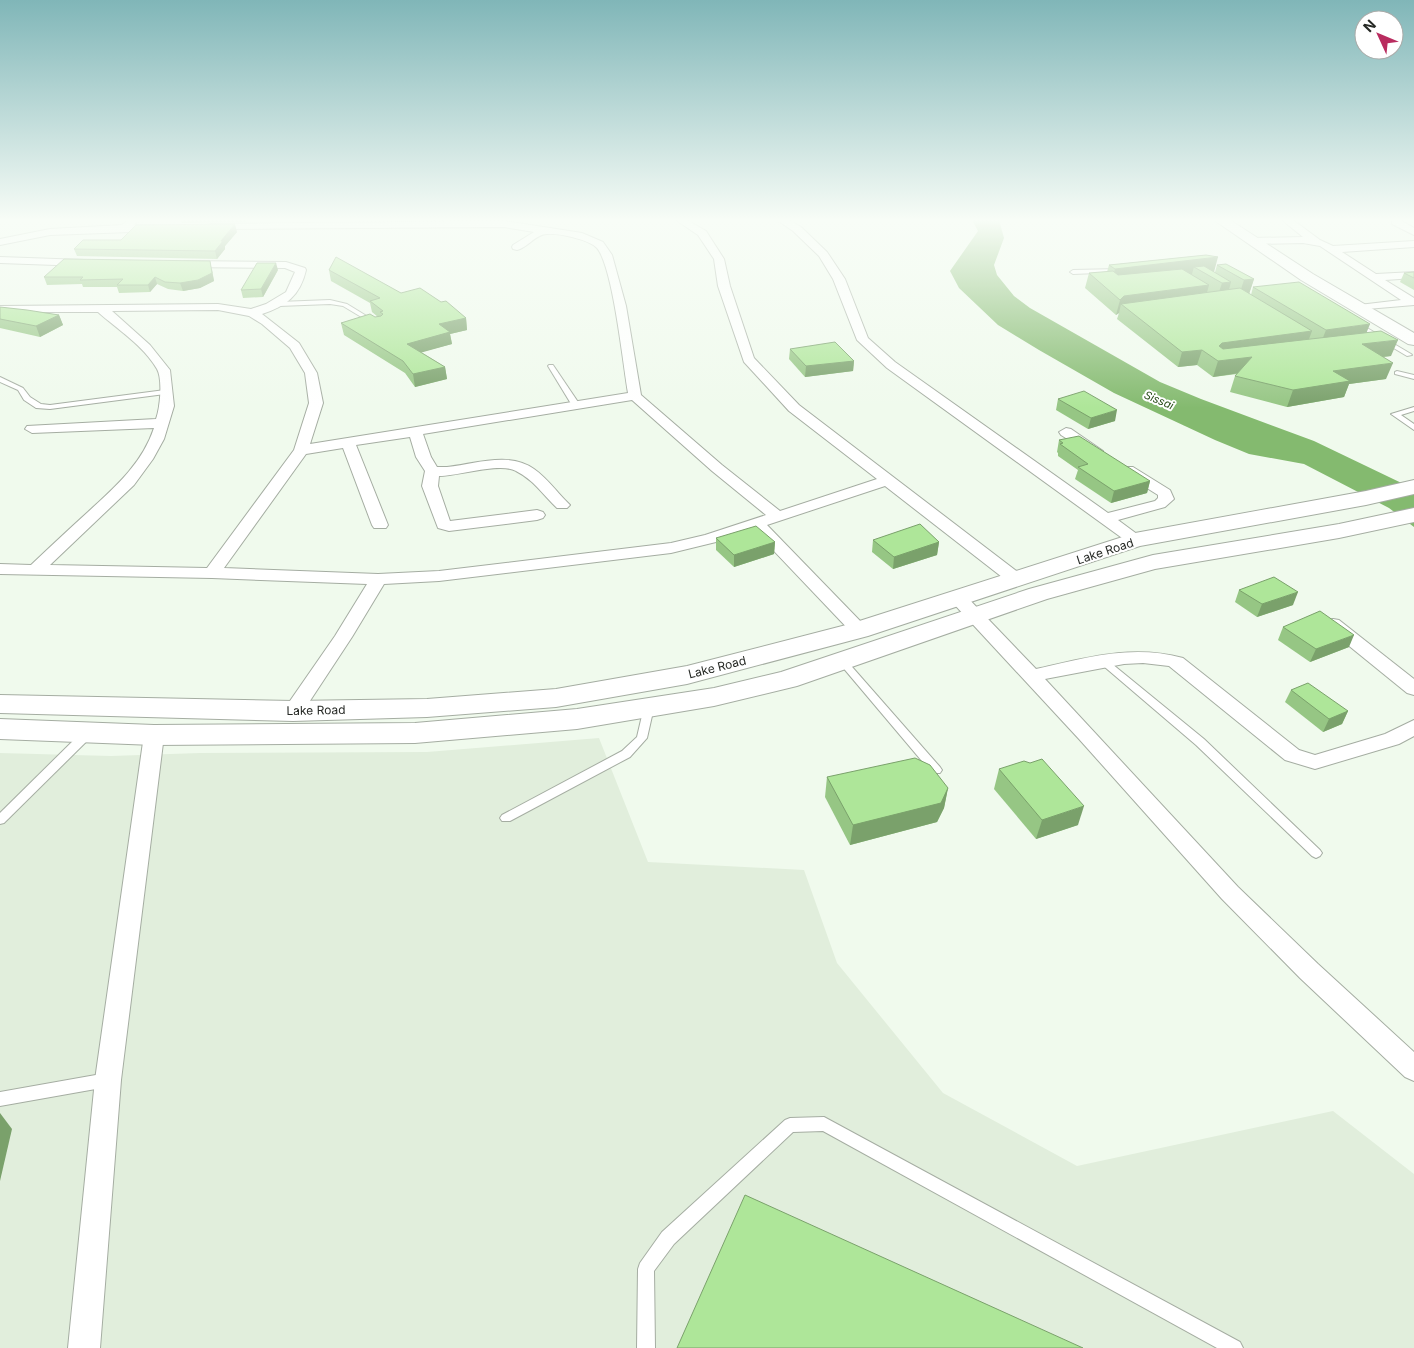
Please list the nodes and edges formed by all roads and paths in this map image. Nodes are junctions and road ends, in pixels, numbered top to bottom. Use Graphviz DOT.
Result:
graph roads {
  1 [pos="298,283"];
  2 [pos="614,283"];
  3 [pos="723,283"];
  4 [pos="841,283"];
  5 [pos="1312,283"];
  6 [pos="1384,283"];
  7 [pos="1413,302"];
  8 [pos="279,304"];
  9 [pos="0,308"];
  10 [pos="101,308"];
  11 [pos="252,313"];
  12 [pos="1355,314"];
  13 [pos="380,326"];
  14 [pos="1386,341"];
  15 [pos="1377,342"];
  16 [pos="1411,344"];
  17 [pos="551,366"];
  18 [pos="1397,373"];
  19 [pos="1414,377"];
  20 [pos="0,379"];
  21 [pos="166,392"];
  22 [pos="635,396"];
  23 [pos="576,405"];
  24 [pos="1414,409"];
  25 [pos="162,422"];
  26 [pos="1414,428"];
  27 [pos="32,429"];
  28 [pos="415,432"];
  29 [pos="1066,432"];
  30 [pos="348,442"];
  31 [pos="301,450"];
  32 [pos="432,470"];
  33 [pos="888,480"];
  34 [pos="1414,487"];
  35 [pos="562,505"];
  36 [pos="537,515"];
  37 [pos="777,516"];
  38 [pos="1405,517"];
  39 [pos="1105,519"];
  40 [pos="756,523"];
  41 [pos="380,525"];
  42 [pos="1135,540"];
  43 [pos="0,569"];
  44 [pos="34,571"];
  45 [pos="212,573"];
  46 [pos="378,578"];
  47 [pos="1017,580"];
  48 [pos="966,608"];
  49 [pos="1328,619"];
  50 [pos="859,630"];
  51 [pos="1103,661"];
  52 [pos="843,662"];
  53 [pos="1031,676"];
  54 [pos="1414,689"];
  55 [pos="0,704"];
  56 [pos="649,707"];
  57 [pos="293,711"];
  58 [pos="1414,727"];
  59 [pos="0,729"];
  60 [pos="88,732"];
  61 [pos="154,735"];
  62 [pos="936,770"];
  63 [pos="506,818"];
  64 [pos="0,820"];
  65 [pos="1316,852"];
  66 [pos="1414,1068"];
  67 [pos="108,1080"];
  68 [pos="0,1100"];
  69 [pos="84,1348"];
  70 [pos="646,1348"];
  71 [pos="1234,1348"];
  1 -- 8 [label="street"];
  2 -- 22 [label="street"];
  3 -- 33 [label="street"];
  4 -- 39 [label="street"];
  5 -- 12 [label="main road"];
  6 -- 7 [label="street"];
  7 -- 12 [label="street"];
  8 -- 11 [label="street"];
  8 -- 13 [label="lane"];
  9 -- 10 [label="street"];
  10 -- 11 [label="street"];
  10 -- 21 [label="street"];
  11 -- 31 [label="street"];
  12 -- 14 [label="lane"];
  12 -- 16 [label="main road"];
  14 -- 15 [label="lane"];
  14 -- 16 [label="lane"];
  14 -- 16 [label="lane"];
  17 -- 23 [label="lane"];
  18 -- 19 [label="lane"];
  20 -- 21 [label="lane"];
  21 -- 25 [label="street"];
  22 -- 23 [label="street"];
  22 -- 37 [label="street"];
  23 -- 28 [label="street"];
  24 -- 26 [label="lane"];
  25 -- 27 [label="street"];
  25 -- 44 [label="street"];
  28 -- 30 [label="street"];
  28 -- 32 [label="street"];
  29 -- 39 [label="street"];
  30 -- 31 [label="street"];
  30 -- 41 [label="street"];
  31 -- 45 [label="street"];
  32 -- 35 [label="street"];
  32 -- 36 [label="street"];
  33 -- 37 [label="street"];
  33 -- 47 [label="street"];
  34 -- 42 [label="main road, Lake Road"];
  37 -- 40 [label="street"];
  38 -- 48 [label="main road, Lake Road"];
  39 -- 42 [label="street"];
  40 -- 46 [label="street"];
  40 -- 50 [label="street"];
  42 -- 47 [label="main road, Lake Road"];
  43 -- 44 [label="street"];
  44 -- 45 [label="street"];
  45 -- 46 [label="street"];
  46 -- 57 [label="street"];
  47 -- 48 [label="main road, Lake Road"];
  48 -- 50 [label="main road, Lake Road"];
  48 -- 52 [label="main road, Lake Road"];
  48 -- 53 [label="street"];
  49 -- 54 [label="street"];
  50 -- 57 [label="main road, Lake Road"];
  51 -- 53 [label="street"];
  51 -- 58 [label="street"];
  51 -- 65 [label="lane"];
  52 -- 56 [label="main road, Lake Road"];
  52 -- 62 [label="lane"];
  53 -- 66 [label="street"];
  55 -- 57 [label="main road, Lake Road"];
  56 -- 61 [label="main road, Lake Road"];
  56 -- 63 [label="lane"];
  59 -- 60 [label="main road, Lake Road"];
  60 -- 61 [label="main road, Lake Road"];
  60 -- 64 [label="lane"];
  61 -- 67 [label="street"];
  67 -- 68 [label="lane"];
  67 -- 69 [label="street"];
  70 -- 71 [label="lane"];
}
